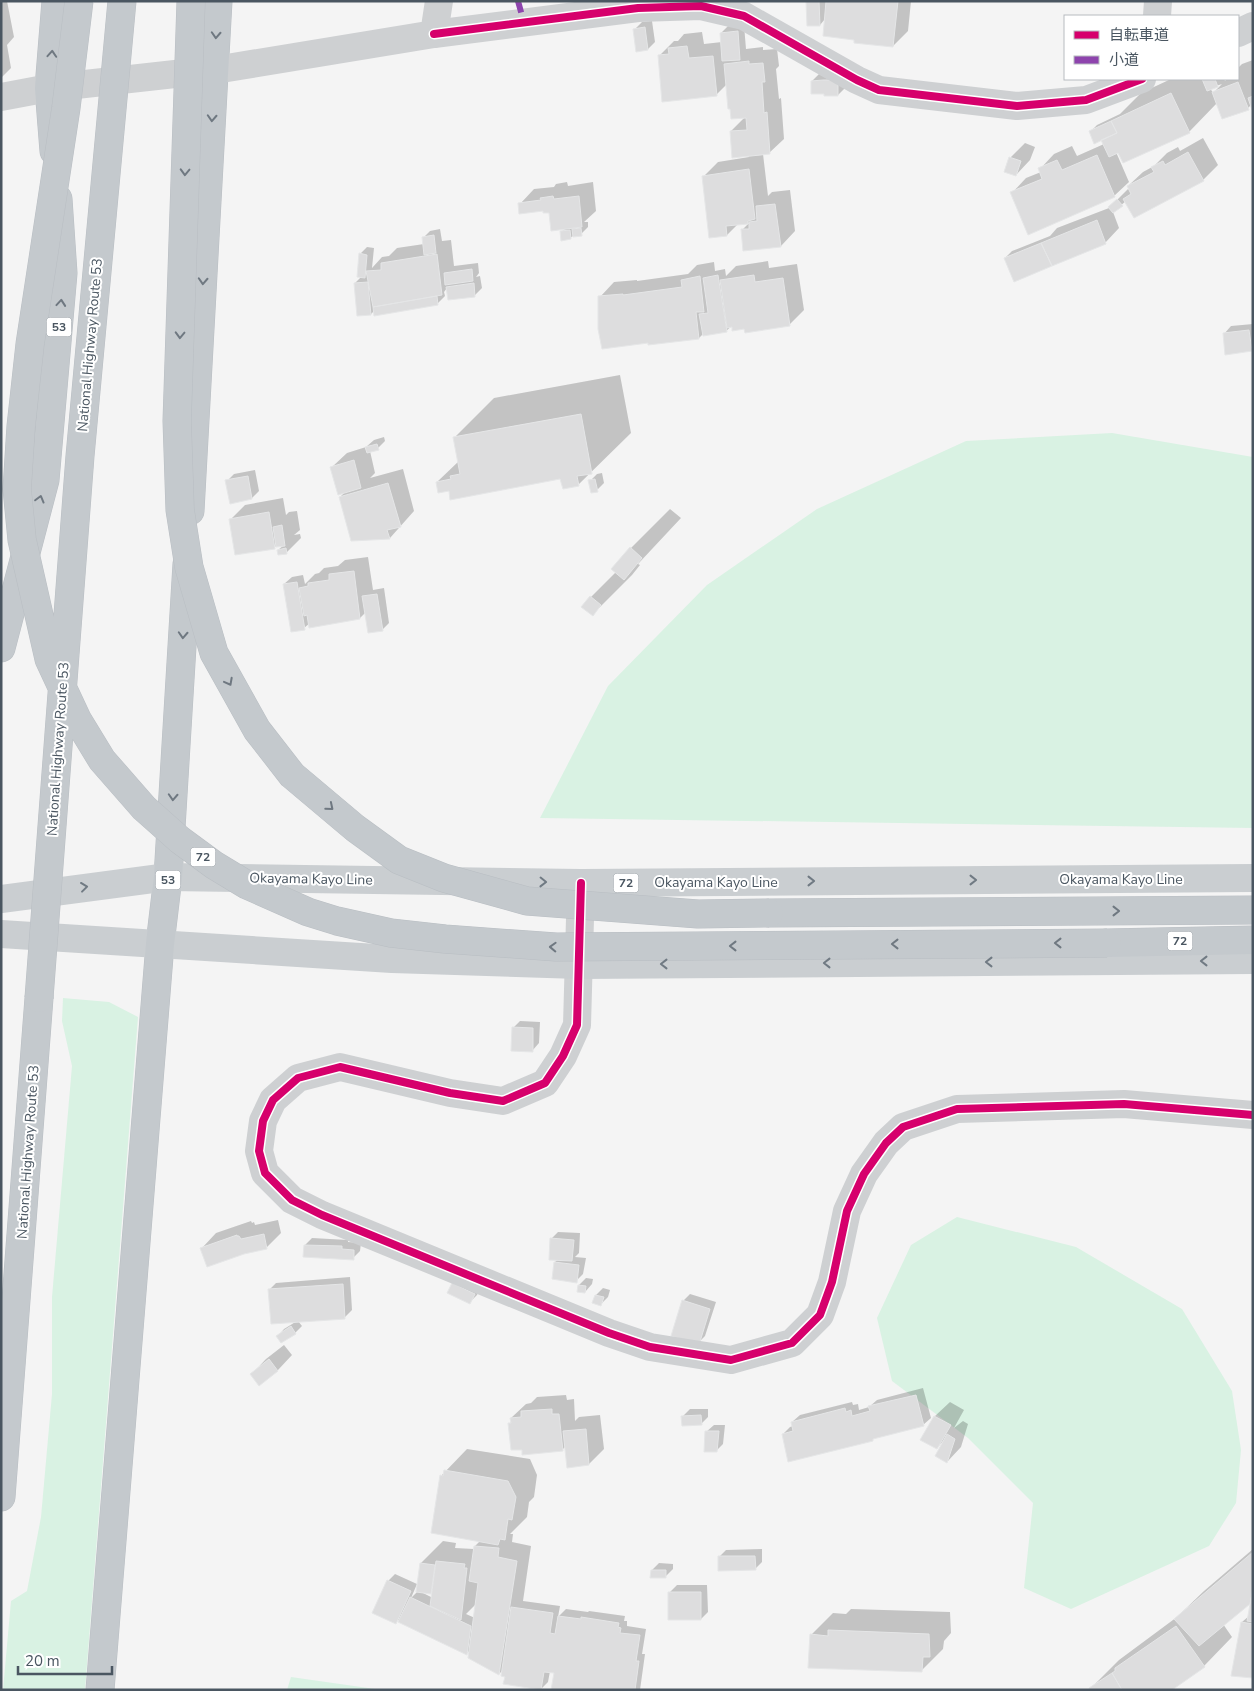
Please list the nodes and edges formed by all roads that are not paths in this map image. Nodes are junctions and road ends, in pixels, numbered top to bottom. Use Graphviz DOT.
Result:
graph roads {
  1 [pos="56,1"];
  2 [pos="79,1"];
  3 [pos="122,1"];
  4 [pos="192,1"];
  5 [pos="218,1"];
  6 [pos="439,1"];
  7 [pos="1158,1"];
  8 [pos="1157,15"];
  9 [pos="1253,26"];
  10 [pos="1239,33"];
  11 [pos="434,34"];
  12 [pos="215,70"];
  13 [pos="1139,80"];
  14 [pos="49,88"];
  15 [pos="1,97"];
  16 [pos="1,648"];
  17 [pos="168,877"];
  18 [pos="1253,878"];
  19 [pos="581,883"];
  20 [pos="1,899"];
  21 [pos="1253,910"];
  22 [pos="1,934"];
  23 [pos="1253,940"];
  24 [pos="160,944"];
  25 [pos="1253,960"];
  26 [pos="579,965"];
  27 [pos="1253,1115"];
  28 [pos="1,1497"];
  29 [pos="100,1690"];
  14 -- 1 [label="highway, 53, one-way"];
  23 -- 2 [label="highway, 72, one-way, bridge"];
  3 -- 28 [label="highway, National Highway Route 53 / 53, bridge"];
  4 -- 21 [label="highway, 72, one-way, bridge"];
  5 -- 12 [label="highway, 53, one-way"];
  6 -- 11 [label="street"];
  7 -- 8 [label="street"];
  9 -- 10 [label="street"];
  11 -- 12 [label="street"];
  11 -- 13 [label="street"];
  12 -- 14 [label="street"];
  12 -- 17 [label="highway, 53, one-way"];
  14 -- 15 [label="street"];
  16 -- 14 [label="highway, 53, one-way"];
  17 -- 19 [label="main road, Okayama Kayo Line / 72, one-way"];
  20 -- 17 [label="main road, Okayama Kayo Line / 72, one-way"];
  17 -- 24 [label="highway, 53"];
  19 -- 18 [label="main road, Okayama Kayo Line / 72, one-way"];
  19 -- 26 [label="street"];
  22 -- 24 [label="main road, 72"];
  24 -- 26 [label="main road, 72"];
  24 -- 29 [label="highway, 53"];
  25 -- 26 [label="main road, 72, one-way"];
  26 -- 27 [label="street"];
}
